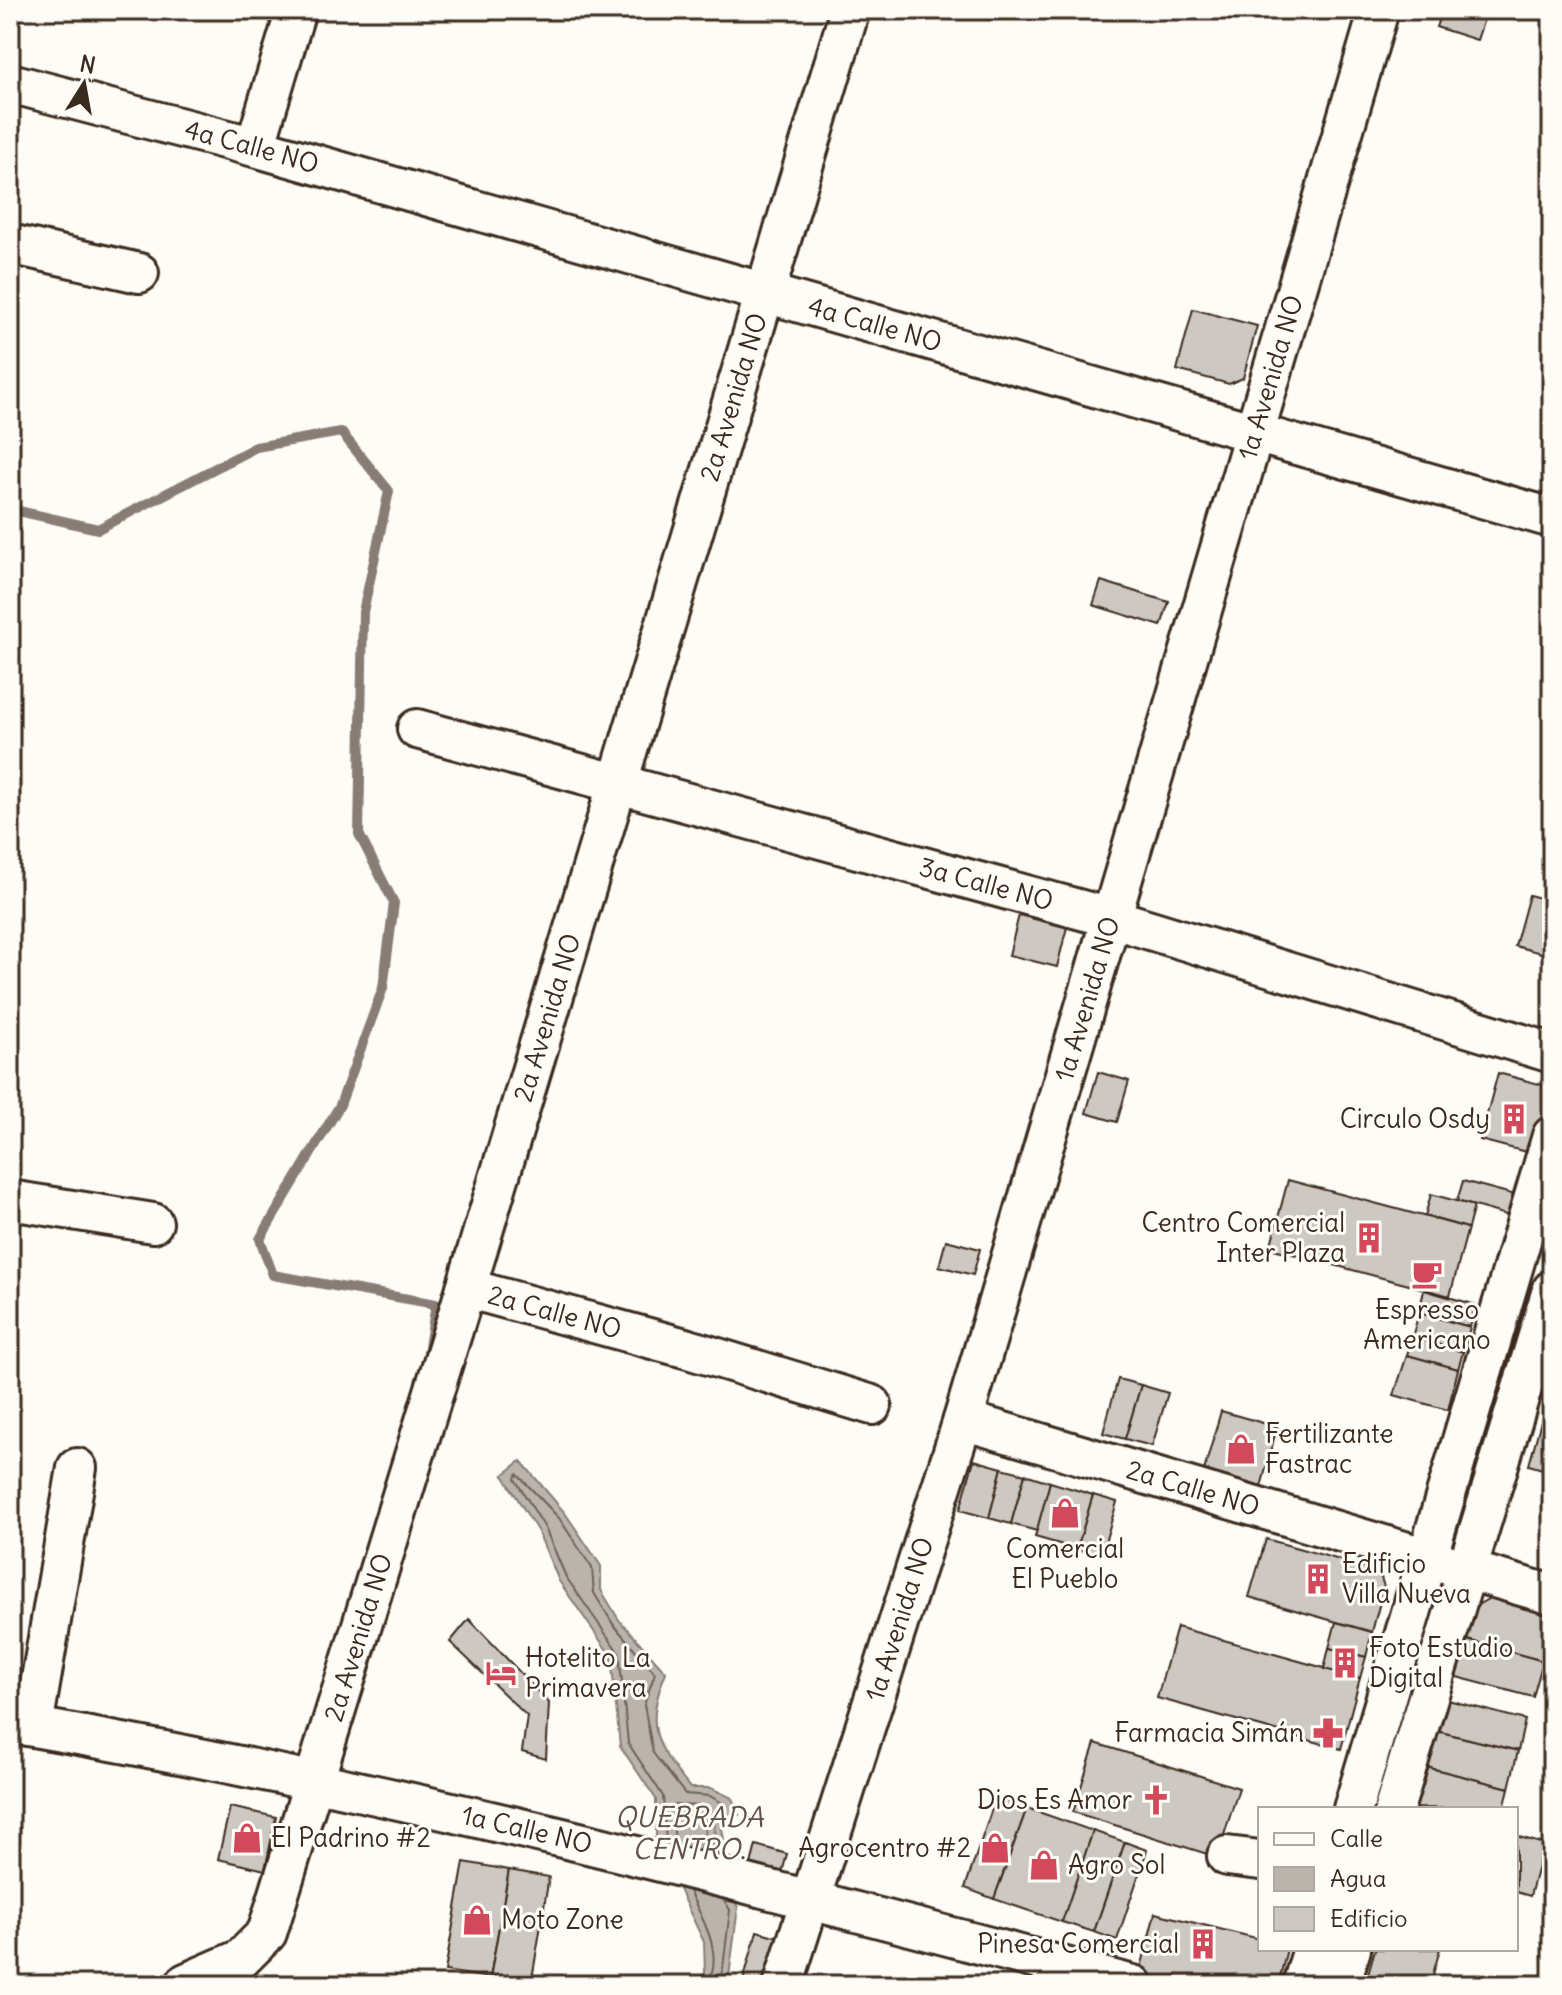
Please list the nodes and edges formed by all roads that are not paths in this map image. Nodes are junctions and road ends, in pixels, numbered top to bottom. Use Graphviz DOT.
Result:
graph roads {
  1 [pos="296,10"];
  2 [pos="850,10"];
  3 [pos="1379,10"];
  4 [pos="10,83"];
  5 [pos="255,147"];
  6 [pos="10,244"];
  7 [pos="139,273"];
  8 [pos="765,291"];
  9 [pos="1255,431"];
  10 [pos="1552,518"];
  11 [pos="417,729"];
  12 [pos="618,785"];
  13 [pos="1111,918"];
  14 [pos="1552,1053"];
  15 [pos="1552,1136"];
  16 [pos="10,1200"];
  17 [pos="153,1223"];
  18 [pos="466,1288"];
  19 [pos="1552,1290"];
  20 [pos="872,1405"];
  21 [pos="963,1420"];
  22 [pos="77,1468"];
  23 [pos="1424,1560"];
  24 [pos="1467,1571"];
  25 [pos="1552,1595"];
  26 [pos="22,1724"];
  27 [pos="315,1782"];
  28 [pos="1354,1807"];
  29 [pos="1395,1807"];
  30 [pos="810,1899"];
  31 [pos="1312,1951"];
  32 [pos="1350,1951"];
  33 [pos="186,1983"];
  34 [pos="783,1985"];
  35 [pos="1133,1985"];
  36 [pos="1302,1985"];
  37 [pos="1340,1985"];
  1 -- 5 [label="street"];
  2 -- 8 [label="street, 2a Avenida NO"];
  3 -- 9 [label="street, 1a Avenida NO"];
  4 -- 5 [label="street, 4a Calle NO"];
  5 -- 8 [label="street, 4a Calle NO"];
  6 -- 7 [label="street"];
  8 -- 9 [label="street, 4a Calle NO"];
  8 -- 12 [label="street, 2a Avenida NO"];
  9 -- 10 [label="street, 4a Calle NO"];
  9 -- 13 [label="street, 1a Avenida NO"];
  11 -- 12 [label="street, 3a Calle NO"];
  12 -- 13 [label="street, 3a Calle NO"];
  12 -- 18 [label="street, 2a Avenida NO"];
  13 -- 14 [label="street, 3a Calle NO"];
  13 -- 21 [label="street, 1a Avenida NO"];
  15 -- 23 [label="street"];
  16 -- 17 [label="street"];
  18 -- 20 [label="street, 2a Calle NO"];
  18 -- 27 [label="street, 2a Avenida NO"];
  19 -- 24 [label="street"];
  21 -- 23 [label="street, 2a Calle NO"];
  21 -- 30 [label="street, 1a Avenida NO"];
  22 -- 26 [label="street"];
  23 -- 24 [label="street, 2a Calle NO"];
  23 -- 28 [label="street"];
  24 -- 25 [label="street, 2a Calle NO"];
  24 -- 29 [label="street"];
  26 -- 27 [label="street, 1a Calle NO"];
  27 -- 30 [label="street, 1a Calle NO"];
  27 -- 33 [label="street, 2a Avenida NO"];
  30 -- 34 [label="street, 1a Avenida NO"];
  30 -- 35 [label="street, 1a Calle NO"];
  31 -- 36 [label="street"];
  32 -- 37 [label="street"];
}
